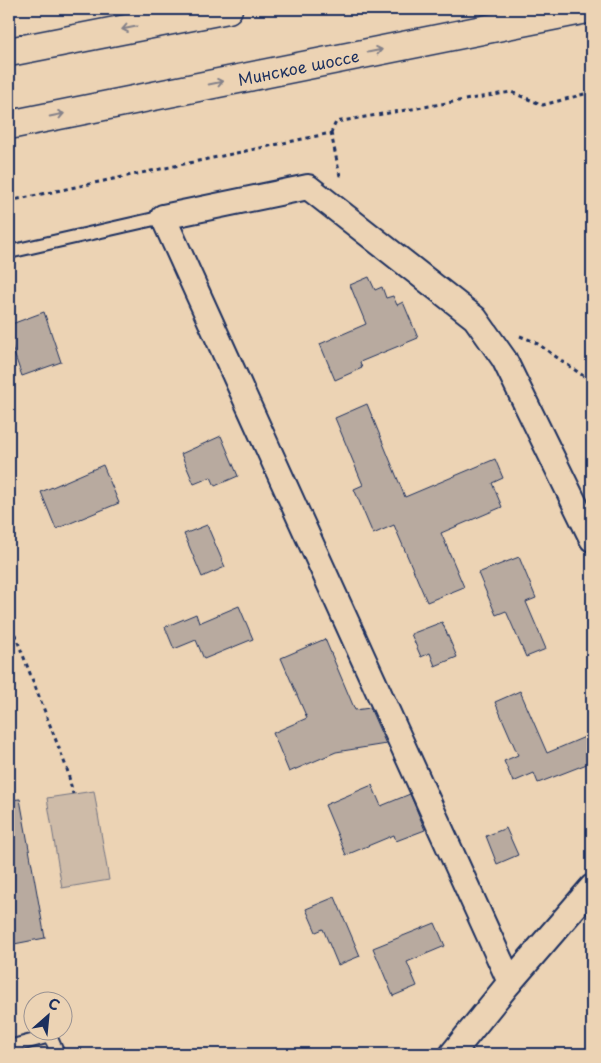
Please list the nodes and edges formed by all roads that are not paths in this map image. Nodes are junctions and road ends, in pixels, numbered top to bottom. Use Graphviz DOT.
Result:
graph roads {
  1 [pos="228,9"];
  2 [pos="587,9"];
  3 [pos="9,52"];
  4 [pos="9,125"];
  5 [pos="163,217"];
  6 [pos="9,252"];
  7 [pos="592,539"];
  8 [pos="592,886"];
  9 [pos="510,982"];
  10 [pos="9,1047"];
  11 [pos="58,1054"];
  12 [pos="452,1054"];
  1 -- 3 [label="highway, one-way"];
  4 -- 2 [label="highway, Минское шоссе, one-way"];
  5 -- 6 [label="lane"];
  5 -- 7 [label="street"];
  5 -- 9 [label="street"];
  8 -- 9 [label="street"];
  9 -- 12 [label="street"];
  10 -- 11 [label="lane"];
}
